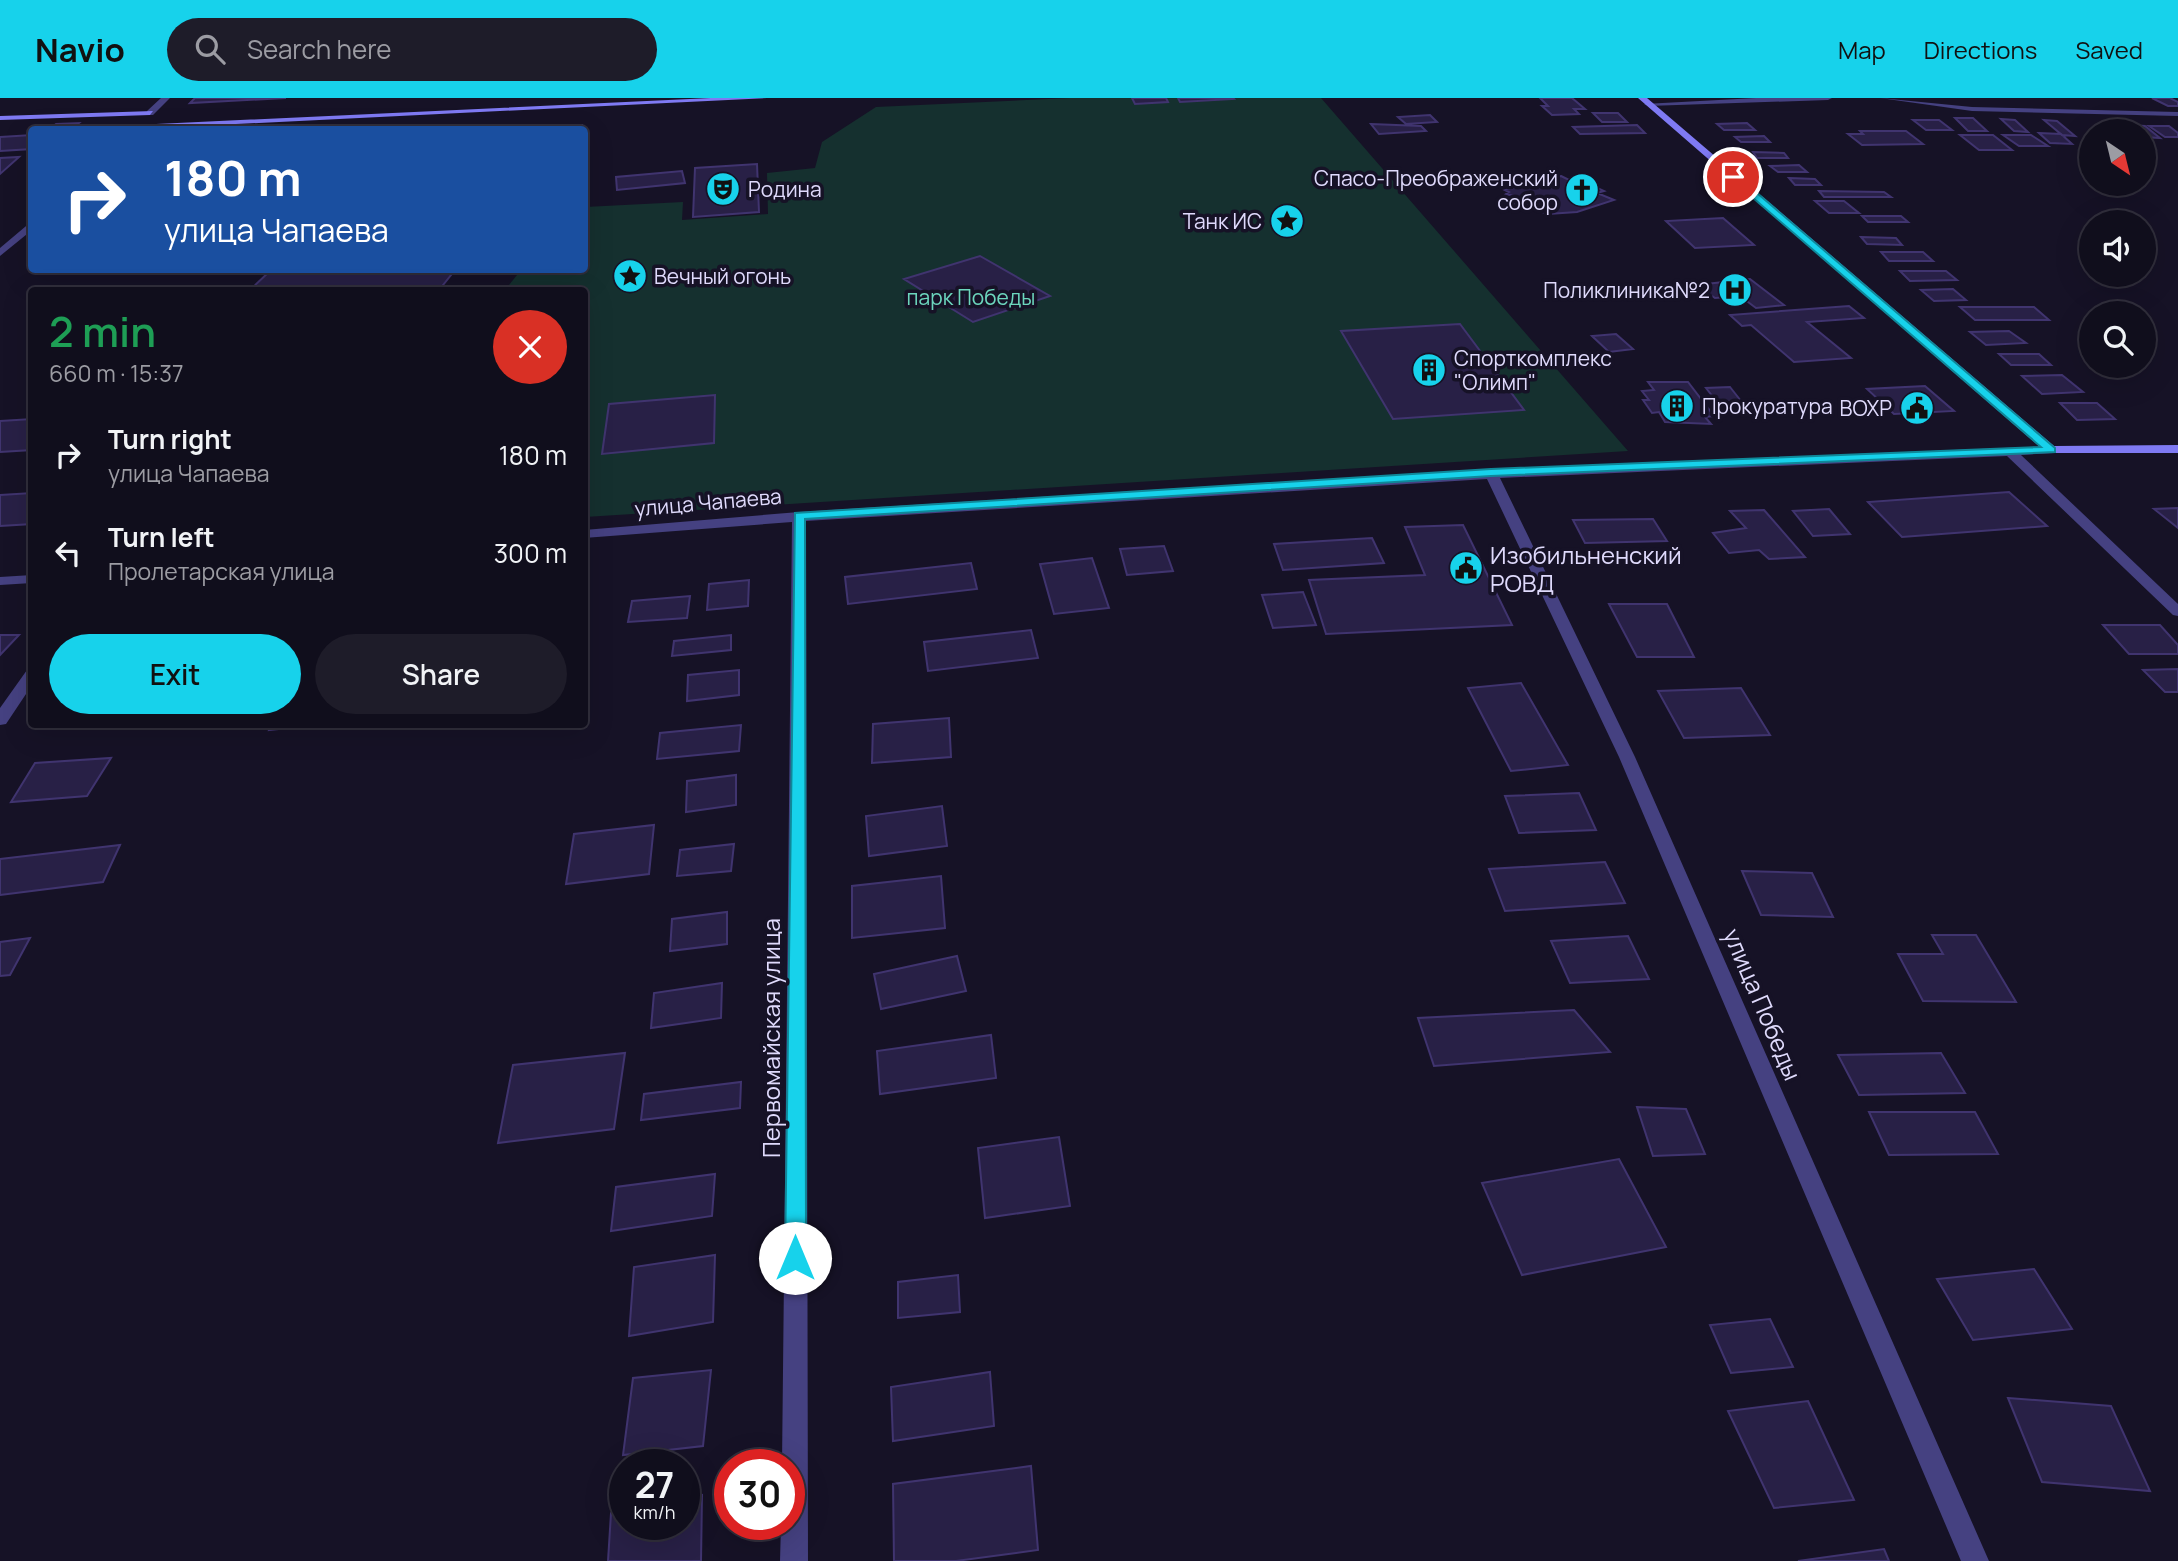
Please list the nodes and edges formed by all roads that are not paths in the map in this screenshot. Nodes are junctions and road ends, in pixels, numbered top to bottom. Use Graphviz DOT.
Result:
graph roads {
  1 [pos="166,98"];
  2 [pos="763,98"];
  3 [pos="1828,98"];
  4 [pos="1884,98"];
  5 [pos="733,99"];
  6 [pos="1645,101"];
  7 [pos="2112,104"];
  8 [pos="2124,111"];
  9 [pos="150,113"];
  10 [pos="2178,114"];
  11 [pos="0,118"];
  12 [pos="136,126"];
  13 [pos="175,126"];
  14 [pos="28,228"];
  15 [pos="0,253"];
  16 [pos="2178,449"];
  17 [pos="2051,450"];
  18 [pos="2011,452"];
  19 [pos="1491,473"];
  20 [pos="799,516"];
  21 [pos="588,534"];
  22 [pos="28,579"];
  23 [pos="0,581"];
  24 [pos="2178,612"];
  25 [pos="28,679"];
  26 [pos="0,720"];
  27 [pos="794,1561"];
  28 [pos="1975,1561"];
  1 -- 9 [label="street"];
  2 -- 5 [label="street"];
  3 -- 6 [label="street"];
  4 -- 8 [label="street"];
  5 -- 13 [label="street"];
  6 -- 17 [label="street"];
  7 -- 8 [label="street"];
  8 -- 10 [label="street"];
  9 -- 11 [label="street"];
  9 -- 12 [label="street"];
  14 -- 15 [label="street"];
  16 -- 17 [label="street, улица Чапаева"];
  17 -- 18 [label="street, улица Чапаева"];
  18 -- 19 [label="street, улица Чапаева"];
  18 -- 24 [label="street"];
  19 -- 20 [label="street, улица Чапаева"];
  19 -- 28 [label="street, улица Победы"];
  20 -- 21 [label="street, улица Чапаева"];
  20 -- 27 [label="street, Первомайская улица"];
  22 -- 23 [label="street"];
  25 -- 26 [label="street"];
}
